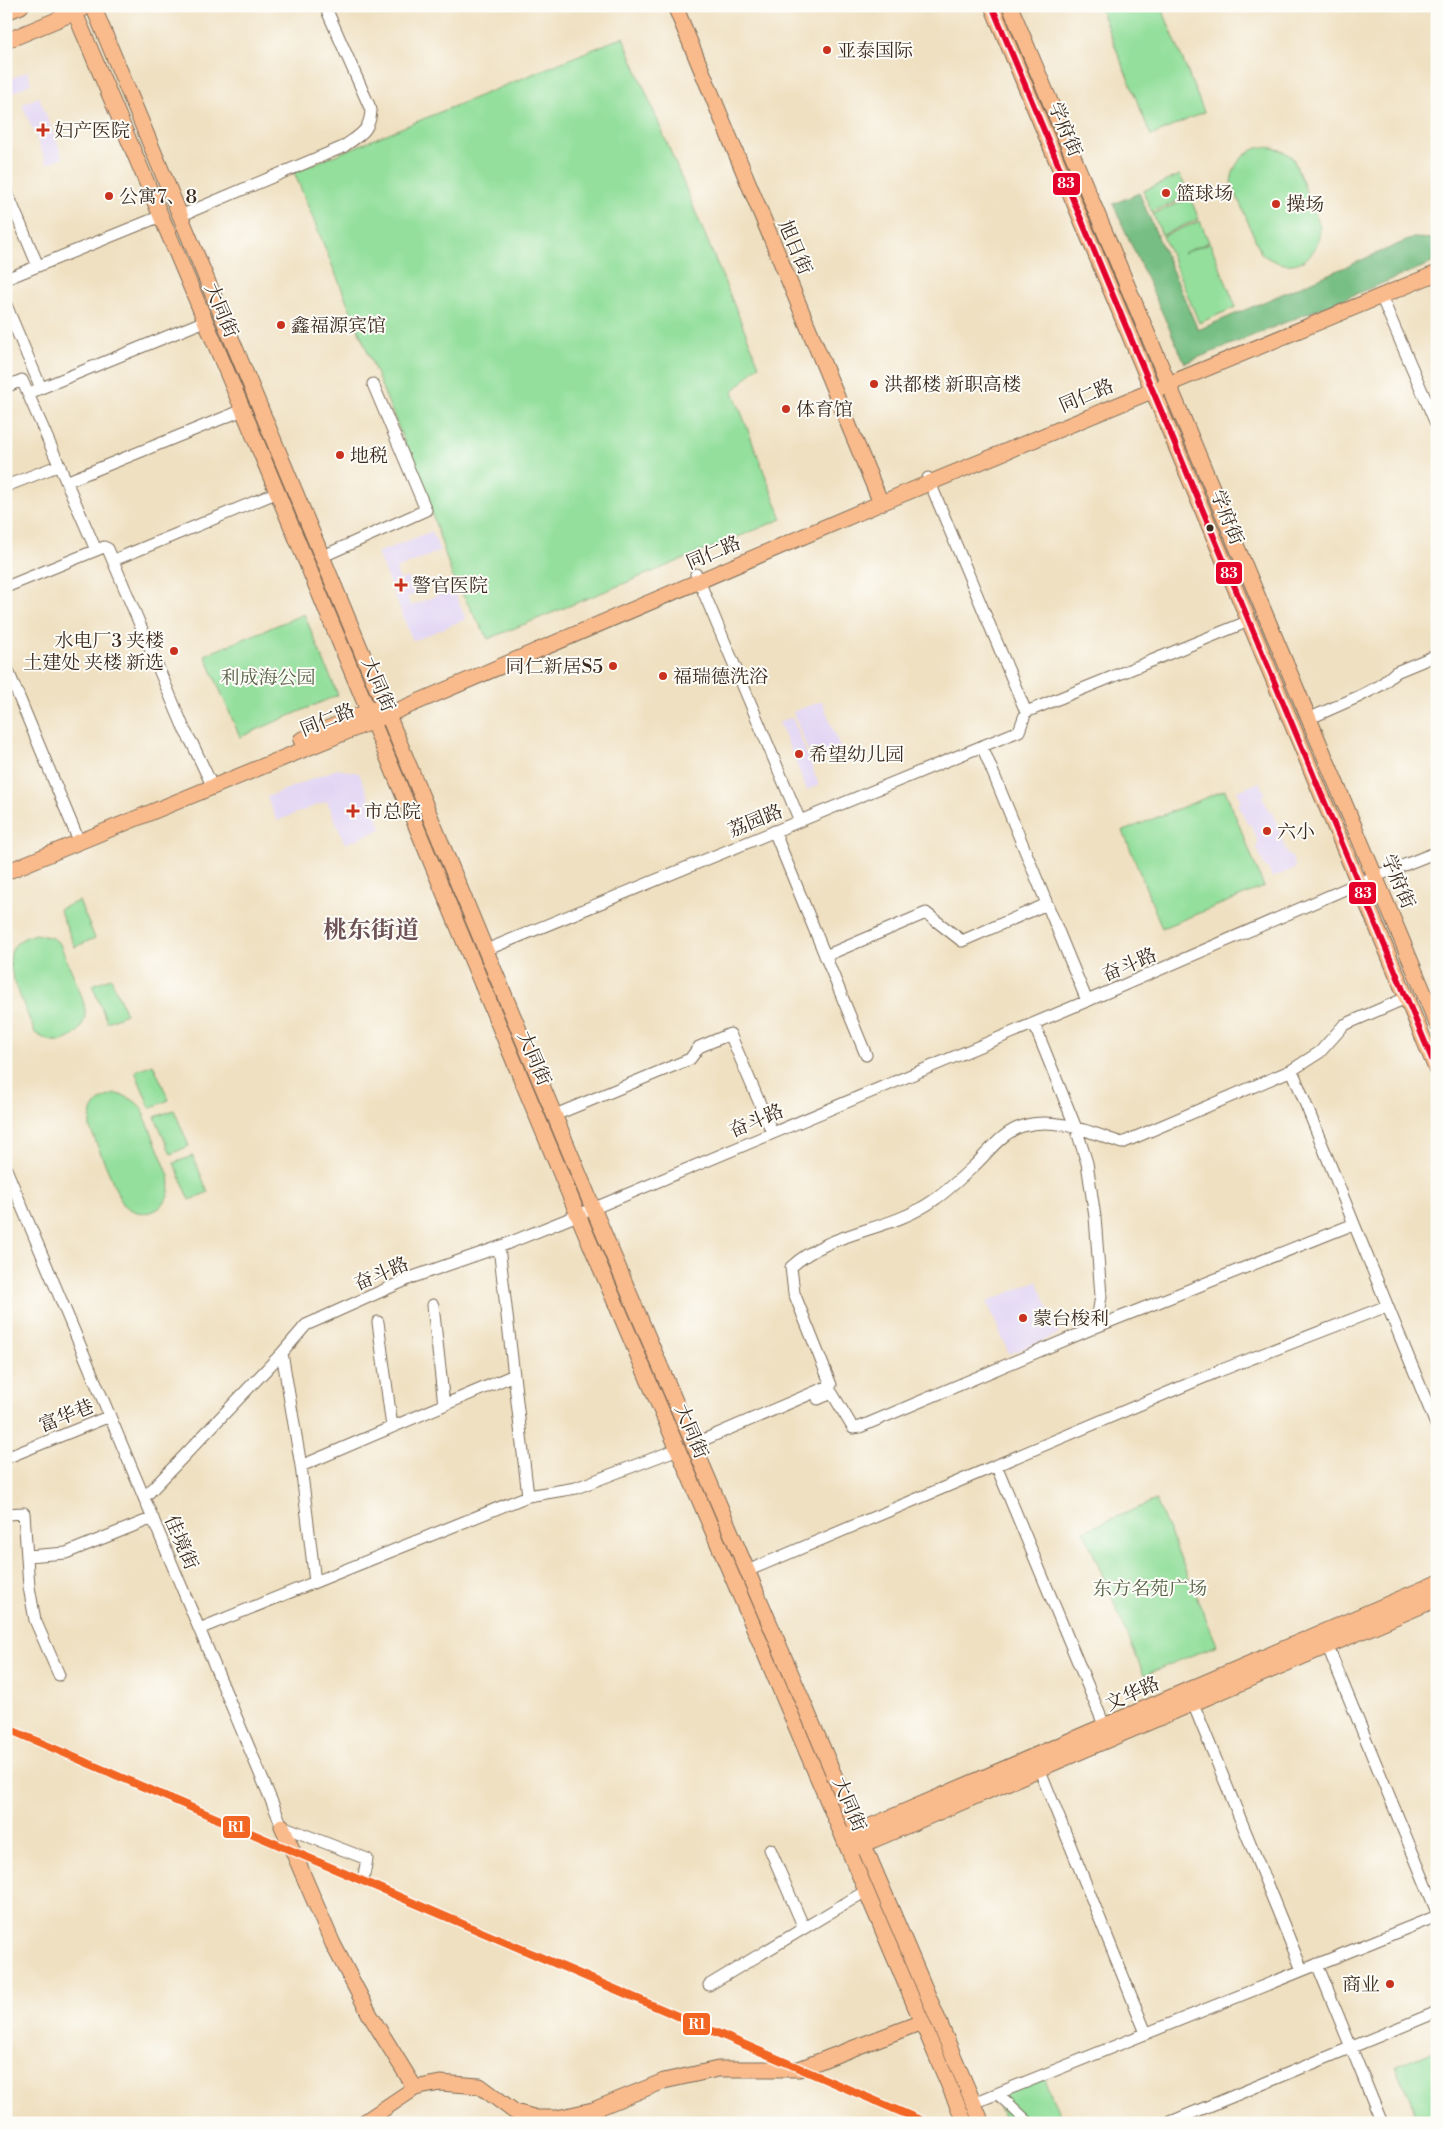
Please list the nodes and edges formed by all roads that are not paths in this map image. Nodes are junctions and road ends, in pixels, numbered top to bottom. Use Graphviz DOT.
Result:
graph roads {
  1 [pos="21,6"];
  2 [pos="93,6"];
  3 [pos="325,6"];
  4 [pos="675,6"];
  5 [pos="992,6"];
  6 [pos="1010,6"];
  7 [pos="78,8"];
  8 [pos="6,12"];
  9 [pos="6,41"];
  10 [pos="6,190"];
  11 [pos="161,216"];
  12 [pos="180,216"];
  13 [pos="38,266"];
  14 [pos="1437,266"];
  15 [pos="1437,273"];
  16 [pos="6,279"];
  17 [pos="1381,296"];
  18 [pos="6,305"];
  19 [pos="205,321"];
  20 [pos="1166,380"];
  21 [pos="373,384"];
  22 [pos="1152,386"];
  23 [pos="6,387"];
  24 [pos="41,388"];
  25 [pos="29,393"];
  26 [pos="243,410"];
  27 [pos="1437,426"];
  28 [pos="60,465"];
  29 [pos="929,480"];
  30 [pos="68,481"];
  31 [pos="6,486"];
  32 [pos="276,493"];
  33 [pos="880,501"];
  34 [pos="96,550"];
  35 [pos="321,557"];
  36 [pos="114,560"];
  37 [pos="698,577"];
  38 [pos="6,587"];
  39 [pos="1249,621"];
  40 [pos="1437,655"];
  41 [pos="6,666"];
  42 [pos="10,685"];
  43 [pos="385,710"];
  44 [pos="1026,712"];
  45 [pos="371,716"];
  46 [pos="1308,718"];
  47 [pos="982,746"];
  48 [pos="208,779"];
  49 [pos="800,821"];
  50 [pos="774,831"];
  51 [pos="76,834"];
  52 [pos="1437,852"];
  53 [pos="6,863"];
  54 [pos="6,872"];
  55 [pos="1376,877"];
  56 [pos="1359,883"];
  57 [pos="1047,904"];
  58 [pos="486,950"];
  59 [pos="825,956"];
  60 [pos="1406,998"];
  61 [pos="1087,1001"];
  62 [pos="1435,1017"];
  63 [pos="1034,1024"];
  64 [pos="866,1055"];
  65 [pos="1292,1070"];
  66 [pos="1437,1071"];
  67 [pos="555,1115"];
  68 [pos="1076,1128"];
  69 [pos="772,1132"];
  70 [pos="6,1169"];
  71 [pos="593,1208"];
  72 [pos="578,1215"];
  73 [pos="1354,1224"];
  74 [pos="499,1247"];
  75 [pos="433,1305"];
  76 [pos="1387,1306"];
  77 [pos="378,1322"];
  78 [pos="1096,1328"];
  79 [pos="282,1353"];
  80 [pos="514,1375"];
  81 [pos="444,1405"];
  82 [pos="110,1416"];
  83 [pos="392,1427"];
  84 [pos="1437,1427"];
  85 [pos="696,1447"];
  86 [pos="678,1449"];
  87 [pos="6,1458"];
  88 [pos="996,1465"];
  89 [pos="300,1466"];
  90 [pos="528,1496"];
  91 [pos="144,1498"];
  92 [pos="6,1514"];
  93 [pos="153,1518"];
  94 [pos="28,1556"];
  95 [pos="747,1571"];
  96 [pos="315,1582"];
  97 [pos="1437,1583"];
  98 [pos="1437,1599"];
  99 [pos="199,1629"];
  100 [pos="1324,1639"];
  101 [pos="59,1675"];
  102 [pos="1190,1697"];
  103 [pos="1107,1732"];
  104 [pos="1039,1768"];
  105 [pos="282,1826"];
  106 [pos="862,1837"];
  107 [pos="846,1845"];
  108 [pos="770,1849"];
  109 [pos="363,1880"];
  110 [pos="866,1891"];
  111 [pos="1437,1912"];
  112 [pos="1437,1916"];
  113 [pos="804,1928"];
  114 [pos="1317,1964"];
  115 [pos="1302,1970"];
  116 [pos="709,1985"];
  117 [pos="1437,2012"];
  118 [pos="922,2022"];
  119 [pos="1146,2033"];
  120 [pos="1351,2046"];
  121 [pos="415,2088"];
  122 [pos="998,2094"];
  123 [pos="974,2104"];
  124 [pos="363,2123"];
  125 [pos="965,2123"];
  126 [pos="982,2123"];
  127 [pos="1029,2123"];
  128 [pos="1168,2123"];
  129 [pos="1382,2123"];
  1 -- 8 [label="main road"];
  2 -- 12 [label="main road, 大同街"];
  3 -- 12 [label="street"];
  4 -- 33 [label="main road, 旭日街"];
  5 -- 22 [label="main road, 学府街"];
  6 -- 20 [label="main road, 学府街"];
  7 -- 9 [label="main road"];
  7 -- 11 [label="main road, 大同街"];
  10 -- 13 [label="street"];
  11 -- 13 [label="street"];
  11 -- 19 [label="main road, 大同街"];
  12 -- 35 [label="main road, 大同街"];
  13 -- 16 [label="street"];
  14 -- 20 [label="main road, 同仁路"];
  15 -- 17 [label="main road, 同仁路"];
  17 -- 20 [label="main road, 同仁路"];
  17 -- 27 [label="street"];
  18 -- 24 [label="street"];
  19 -- 24 [label="street"];
  19 -- 26 [label="main road, 大同街"];
  20 -- 22 [label="main road, 同仁路"];
  20 -- 46 [label="main road, 学府街"];
  21 -- 35 [label="street"];
  22 -- 29 [label="main road, 同仁路"];
  22 -- 39 [label="main road, 学府街"];
  23 -- 25 [label="street"];
  24 -- 25 [label="street"];
  25 -- 28 [label="street"];
  26 -- 30 [label="street"];
  26 -- 32 [label="main road, 大同街"];
  28 -- 30 [label="street"];
  28 -- 31 [label="street"];
  29 -- 33 [label="main road, 同仁路"];
  29 -- 44 [label="street"];
  30 -- 34 [label="street"];
  32 -- 36 [label="street"];
  32 -- 45 [label="main road, 大同街"];
  33 -- 37 [label="main road, 同仁路"];
  34 -- 36 [label="street"];
  34 -- 38 [label="street"];
  35 -- 43 [label="main road, 大同街"];
  36 -- 48 [label="street"];
  37 -- 43 [label="main road, 同仁路"];
  37 -- 49 [label="street"];
  39 -- 44 [label="street"];
  39 -- 56 [label="main road, 学府街"];
  40 -- 46 [label="street"];
  41 -- 42 [label="street"];
  42 -- 51 [label="street"];
  43 -- 45 [label="main road, 同仁路"];
  43 -- 58 [label="main road, 大同街"];
  44 -- 47 [label="street, 荔园路"];
  45 -- 48 [label="main road, 同仁路"];
  45 -- 54 [label="main road, 同仁路"];
  45 -- 72 [label="main road, 大同街"];
  46 -- 55 [label="main road, 学府街"];
  47 -- 49 [label="street, 荔园路"];
  47 -- 57 [label="street"];
  48 -- 51 [label="main road, 同仁路"];
  49 -- 50 [label="street, 荔园路"];
  50 -- 58 [label="street, 荔园路"];
  50 -- 59 [label="street"];
  51 -- 53 [label="main road, 同仁路"];
  52 -- 55 [label="street, 奋斗路"];
  55 -- 56 [label="street, 奋斗路"];
  55 -- 62 [label="main road, 学府街"];
  56 -- 60 [label="main road, 学府街"];
  56 -- 61 [label="street, 奋斗路"];
  57 -- 59 [label="street"];
  57 -- 61 [label="street"];
  58 -- 67 [label="main road, 大同街"];
  59 -- 64 [label="street"];
  60 -- 65 [label="street"];
  60 -- 66 [label="main road, 学府街"];
  61 -- 63 [label="street, 奋斗路"];
  63 -- 68 [label="street"];
  63 -- 69 [label="street, 奋斗路"];
  65 -- 68 [label="street"];
  65 -- 73 [label="street"];
  67 -- 69 [label="street"];
  67 -- 71 [label="main road, 大同街"];
  68 -- 78 [label="street"];
  68 -- 85 [label="street"];
  69 -- 71 [label="street, 奋斗路"];
  70 -- 82 [label="street, 佳境街"];
  71 -- 72 [label="street, 奋斗路"];
  71 -- 85 [label="main road, 大同街"];
  72 -- 74 [label="street, 奋斗路"];
  72 -- 86 [label="main road, 大同街"];
  73 -- 76 [label="street"];
  73 -- 78 [label="street"];
  74 -- 79 [label="street, 奋斗路"];
  74 -- 80 [label="street"];
  75 -- 81 [label="street"];
  76 -- 84 [label="street"];
  76 -- 88 [label="street"];
  77 -- 83 [label="street"];
  78 -- 85 [label="street"];
  79 -- 89 [label="street"];
  79 -- 91 [label="street, 奋斗路"];
  80 -- 81 [label="street"];
  80 -- 90 [label="street"];
  81 -- 83 [label="street"];
  82 -- 87 [label="street, 富华巷"];
  82 -- 91 [label="street, 佳境街"];
  83 -- 89 [label="street"];
  85 -- 95 [label="main road, 大同街"];
  86 -- 90 [label="street"];
  86 -- 107 [label="main road, 大同街"];
  88 -- 95 [label="street"];
  88 -- 103 [label="street"];
  89 -- 96 [label="street"];
  90 -- 96 [label="street"];
  91 -- 93 [label="street, 佳境街"];
  92 -- 94 [label="street"];
  93 -- 94 [label="street"];
  93 -- 99 [label="street, 佳境街"];
  94 -- 101 [label="street"];
  95 -- 106 [label="main road, 大同街"];
  96 -- 99 [label="street"];
  97 -- 100 [label="main road, 文华路"];
  98 -- 100 [label="main road, 文华路"];
  99 -- 105 [label="street, 佳境街"];
  100 -- 102 [label="main road, 文华路"];
  100 -- 111 [label="street"];
  102 -- 103 [label="main road, 文华路"];
  102 -- 115 [label="street"];
  103 -- 104 [label="main road, 文华路"];
  103 -- 106 [label="main road, 文华路"];
  104 -- 106 [label="main road, 文华路"];
  104 -- 119 [label="street"];
  105 -- 109 [label="street"];
  105 -- 121 [label="main road"];
  106 -- 107 [label="main road"];
  106 -- 123 [label="main road, 大同街"];
  107 -- 110 [label="main road, 大同街"];
  108 -- 113 [label="street"];
  110 -- 113 [label="street"];
  110 -- 118 [label="main road, 大同街"];
  112 -- 114 [label="street"];
  113 -- 116 [label="street"];
  114 -- 115 [label="street"];
  114 -- 120 [label="street"];
  115 -- 119 [label="street"];
  117 -- 120 [label="street"];
  118 -- 121 [label="main road"];
  118 -- 125 [label="main road, 大同街"];
  119 -- 122 [label="street"];
  120 -- 128 [label="street"];
  120 -- 129 [label="street"];
  121 -- 124 [label="main road"];
  122 -- 123 [label="street"];
  122 -- 127 [label="street"];
  123 -- 126 [label="main road, 大同街"];
}
